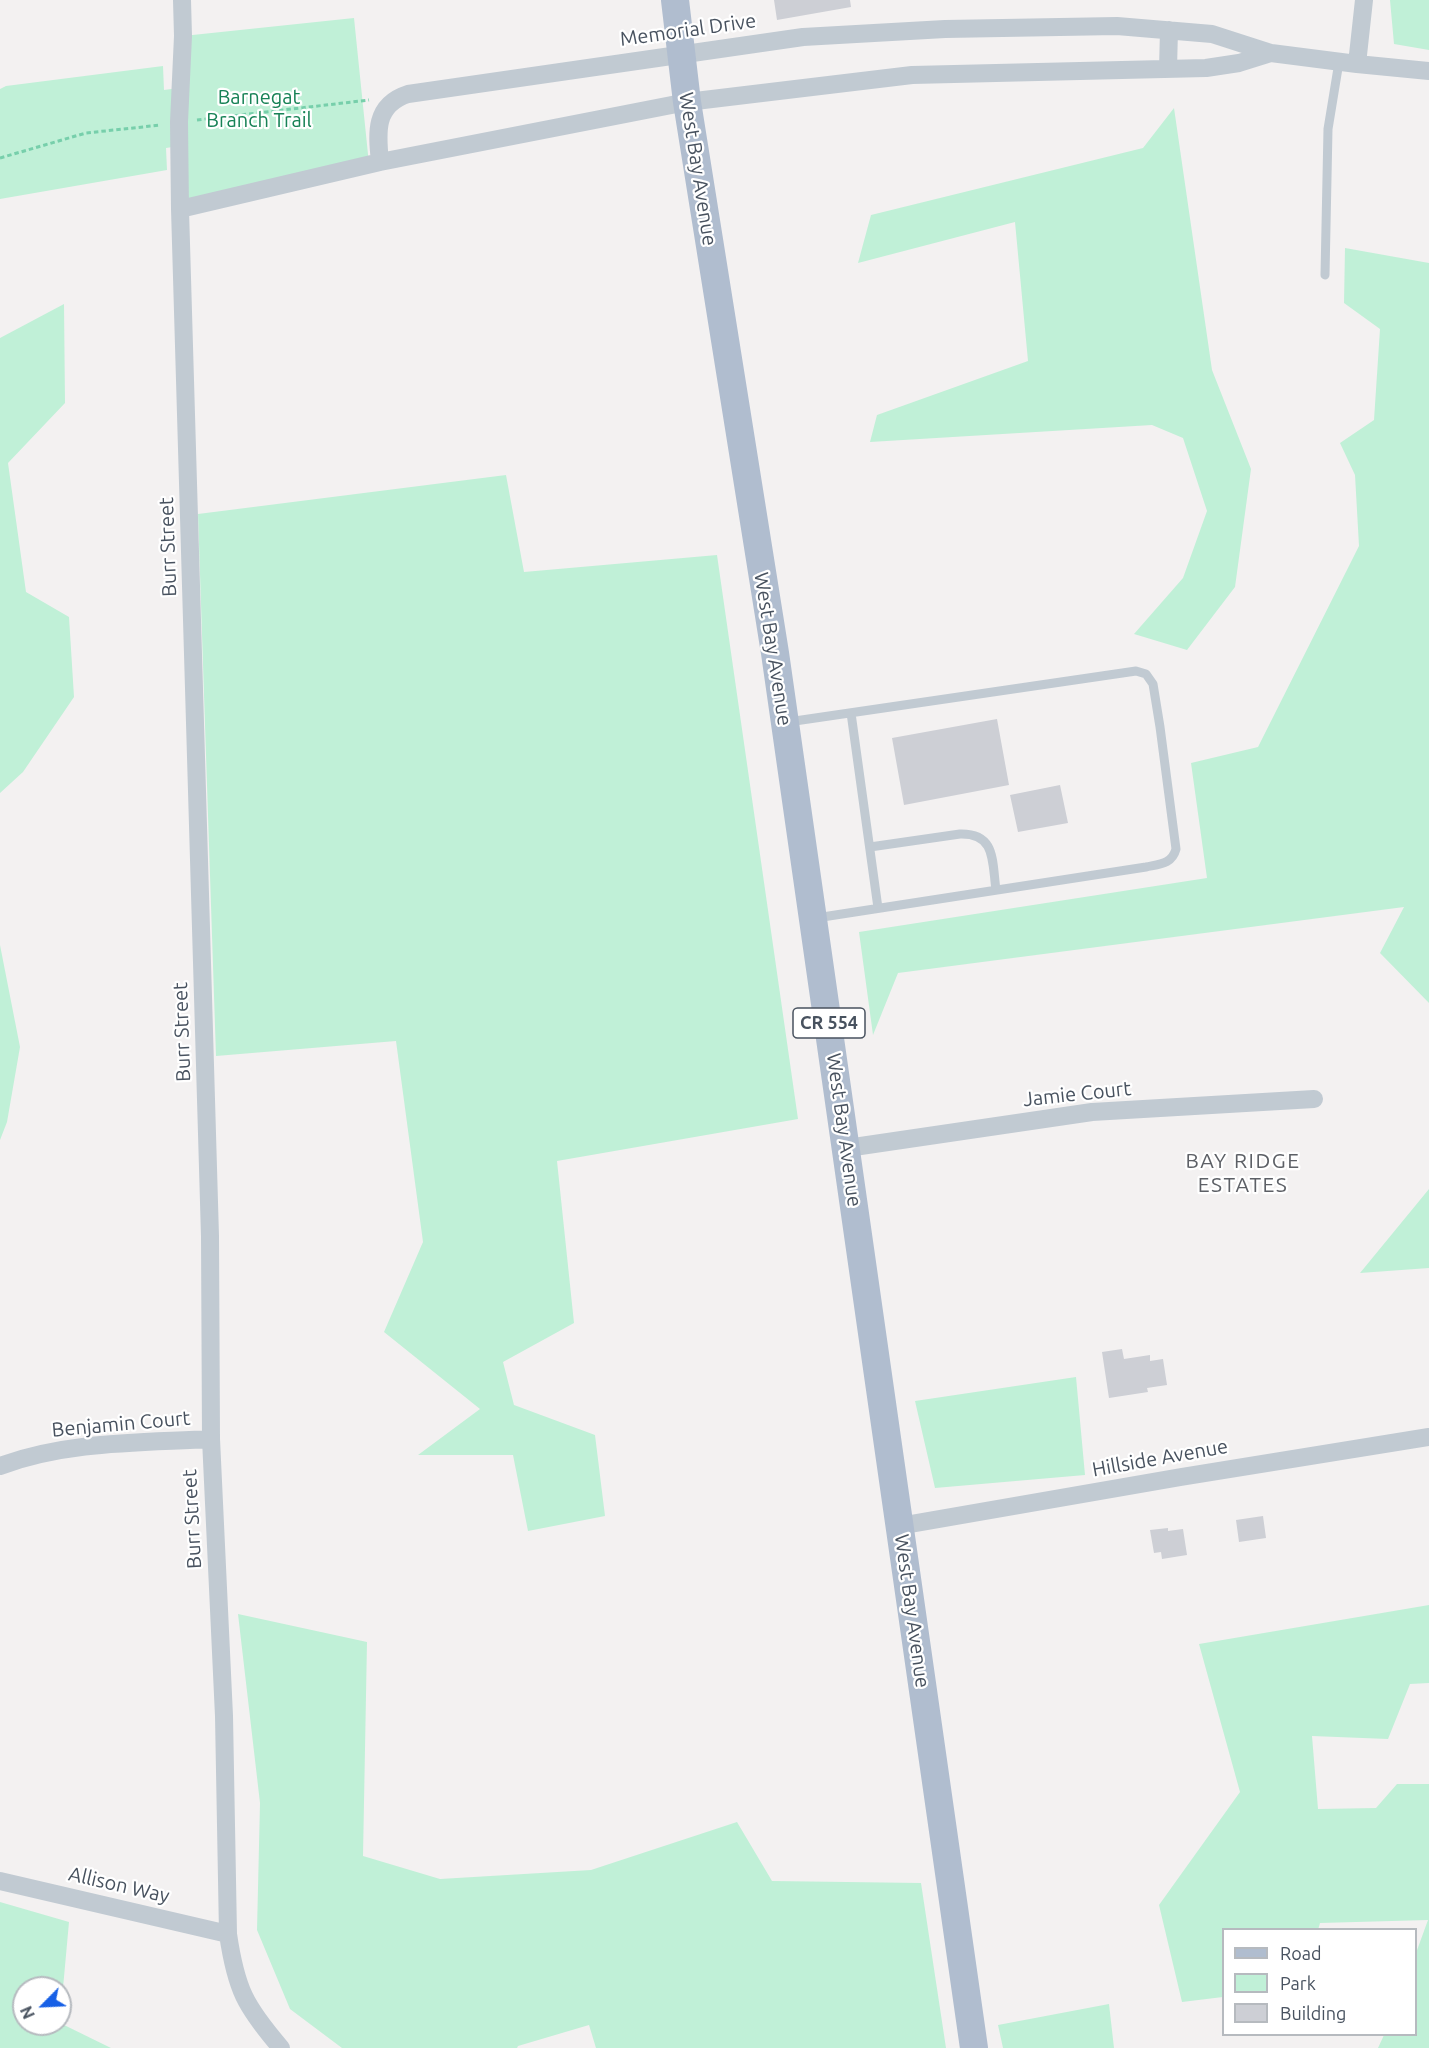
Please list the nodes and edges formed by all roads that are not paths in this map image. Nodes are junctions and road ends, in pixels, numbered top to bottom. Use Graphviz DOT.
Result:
graph roads {
  1 [pos="182,0"];
  2 [pos="675,0"];
  3 [pos="1364,0"];
  4 [pos="1169,30"];
  5 [pos="1271,53"];
  6 [pos="681,54"];
  7 [pos="1348,63"];
  8 [pos="1168,69"];
  9 [pos="1429,71"];
  10 [pos="687,102"];
  11 [pos="380,162"];
  12 [pos="180,208"];
  13 [pos="1325,275"];
  14 [pos="850,713"];
  15 [pos="785,723"];
  16 [pos="870,847"];
  17 [pos="996,890"];
  18 [pos="878,908"];
  19 [pos="813,918"];
  20 [pos="1314,1099"];
  21 [pos="847,1148"];
  22 [pos="1429,1437"];
  23 [pos="211,1439"];
  24 [pos="0,1466"];
  25 [pos="899,1526"];
  26 [pos="0,1881"];
  27 [pos="228,1934"];
  28 [pos="281,2048"];
  29 [pos="974,2048"];
  1 -- 12 [label="street, Burr Street"];
  2 -- 6 [label="main road, West Bay Avenue / CR 554"];
  3 -- 7 [label="street"];
  4 -- 5 [label="street, Memorial Drive"];
  4 -- 6 [label="street, Memorial Drive"];
  4 -- 8 [label="street"];
  5 -- 7 [label="street, Memorial Drive"];
  5 -- 8 [label="street, Memorial Drive"];
  6 -- 10 [label="main road, West Bay Avenue / CR 554"];
  6 -- 11 [label="street, Memorial Drive"];
  7 -- 9 [label="street, Memorial Drive"];
  7 -- 13 [label="lane"];
  8 -- 10 [label="street, Memorial Drive"];
  10 -- 11 [label="street, Memorial Drive"];
  10 -- 15 [label="main road, West Bay Avenue / CR 554"];
  11 -- 12 [label="street, Memorial Drive"];
  12 -- 23 [label="street, Burr Street"];
  14 -- 15 [label="lane"];
  14 -- 16 [label="lane"];
  14 -- 17 [label="lane"];
  15 -- 19 [label="main road, West Bay Avenue / CR 554"];
  16 -- 17 [label="lane"];
  16 -- 18 [label="lane"];
  17 -- 18 [label="lane"];
  18 -- 19 [label="lane"];
  19 -- 21 [label="main road, West Bay Avenue / CR 554"];
  20 -- 21 [label="street, Jamie Court"];
  21 -- 25 [label="main road, West Bay Avenue / CR 554"];
  22 -- 25 [label="street, Hillside Avenue"];
  23 -- 24 [label="street, Benjamin Court"];
  23 -- 27 [label="street, Burr Street"];
  25 -- 29 [label="main road, West Bay Avenue / CR 554"];
  26 -- 27 [label="street, Allison Way"];
  27 -- 28 [label="street, Burr Street"];
}
